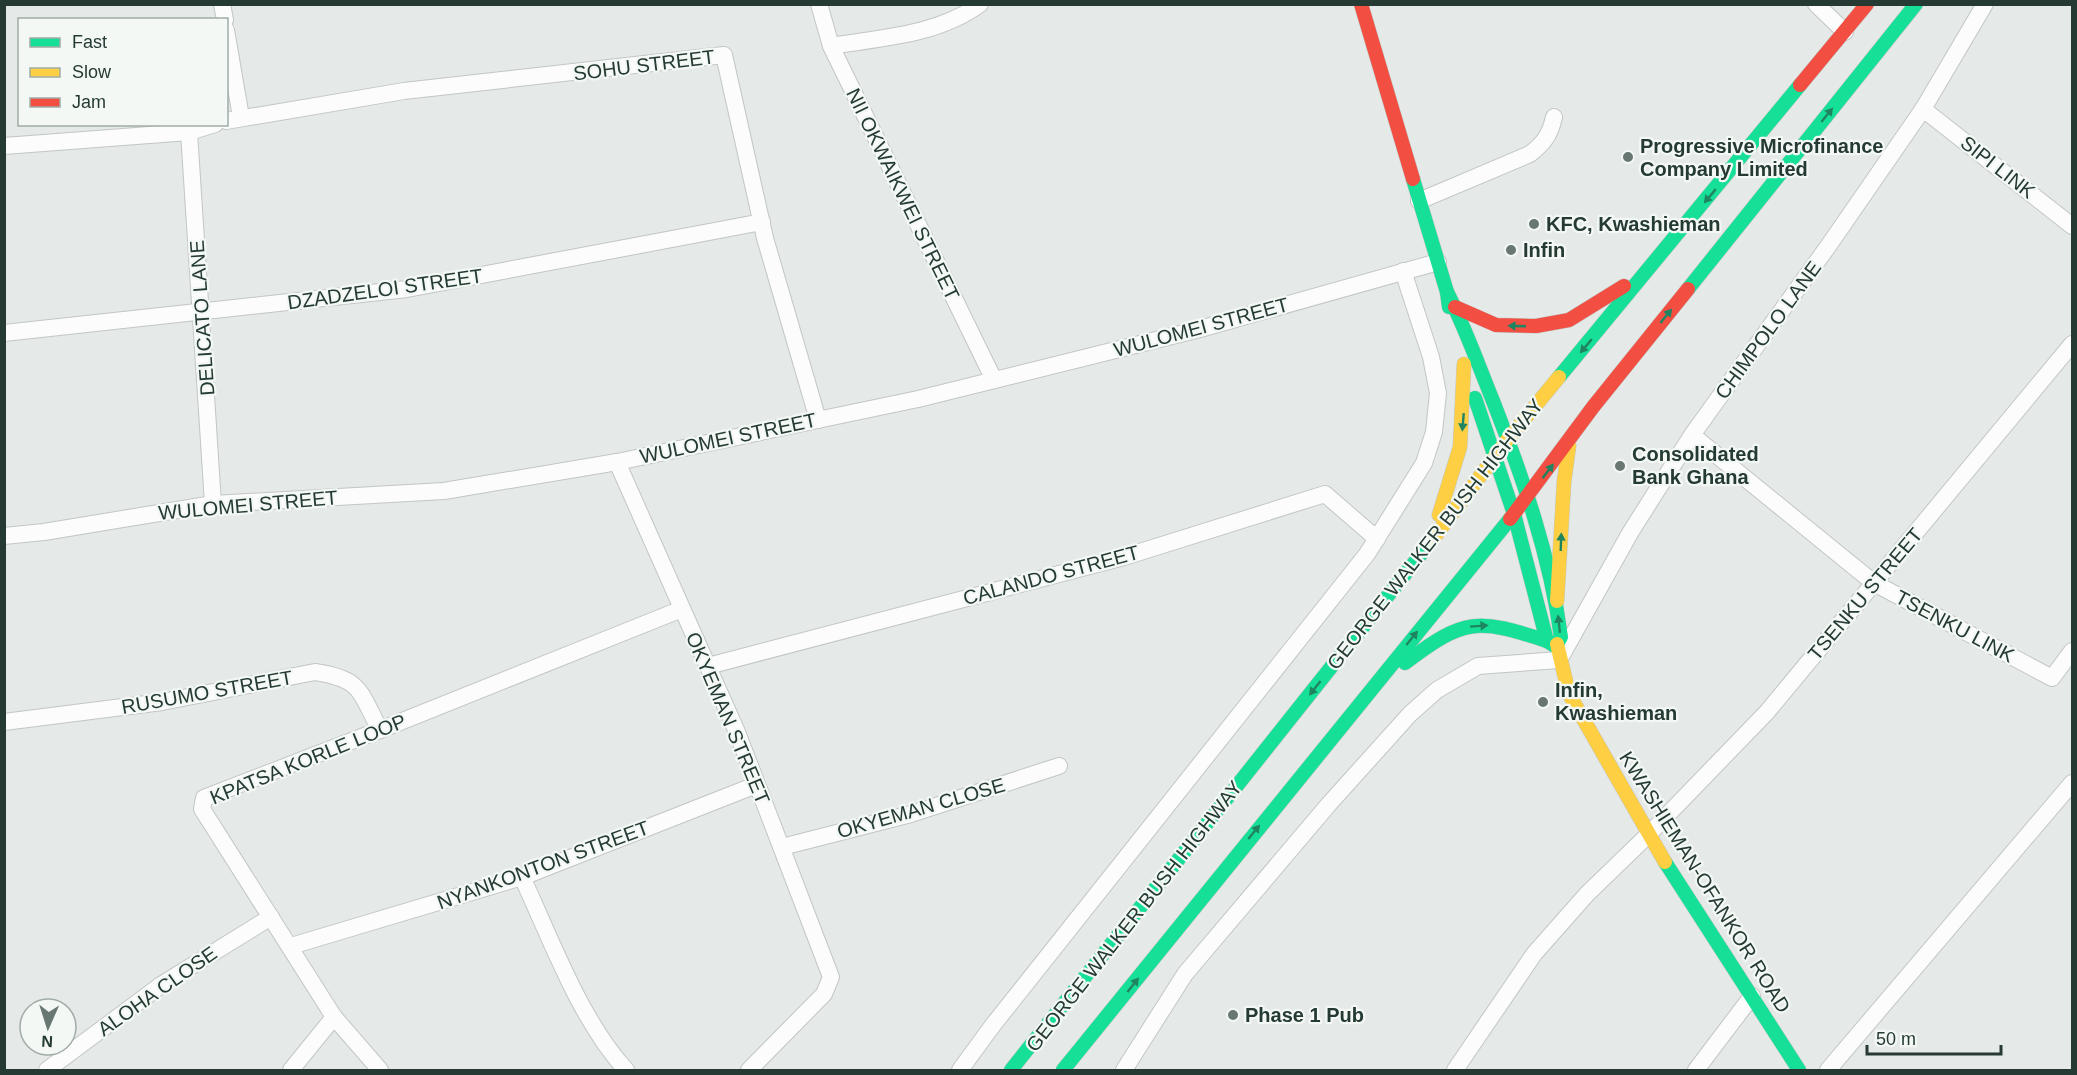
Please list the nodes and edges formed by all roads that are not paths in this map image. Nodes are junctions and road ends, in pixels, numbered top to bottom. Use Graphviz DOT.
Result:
graph roads {
  1 [pos="819,4"];
  2 [pos="980,4"];
  3 [pos="1361,4"];
  4 [pos="1816,4"];
  5 [pos="1867,4"];
  6 [pos="1916,4"];
  7 [pos="1985,4"];
  8 [pos="1845,32"];
  9 [pos="831,46"];
  10 [pos="228,52"];
  11 [pos="1923,109"];
  12 [pos="1554,117"];
  13 [pos="234,119"];
  14 [pos="208,126"];
  15 [pos="189,132"];
  16 [pos="4,146"];
  17 [pos="1419,201"];
  18 [pos="762,222"];
  19 [pos="2073,226"];
  20 [pos="1660,257"];
  21 [pos="1438,262"];
  22 [pos="1403,272"];
  23 [pos="1447,292"];
  24 [pos="1455,307"];
  25 [pos="202,313"];
  26 [pos="4,333"];
  27 [pos="2073,344"];
  28 [pos="1464,364"];
  29 [pos="994,380"];
  30 [pos="818,420"];
  31 [pos="1692,435"];
  32 [pos="1508,439"];
  33 [pos="1569,443"];
  34 [pos="1495,456"];
  35 [pos="617,462"];
  36 [pos="1529,496"];
  37 [pos="213,504"];
  38 [pos="1514,514"];
  39 [pos="4,536"];
  40 [pos="1377,539"];
  41 [pos="1429,544"];
  42 [pos="1874,583"];
  43 [pos="1557,600"];
  44 [pos="682,609"];
  45 [pos="1554,649"];
  46 [pos="2073,651"];
  47 [pos="708,666"];
  48 [pos="1374,684"];
  49 [pos="4,722"];
  50 [pos="380,730"];
  51 [pos="1059,766"];
  52 [pos="2073,783"];
  53 [pos="756,785"];
  54 [pos="1647,835"];
  55 [pos="782,847"];
  56 [pos="522,877"];
  57 [pos="272,917"];
  58 [pos="291,946"];
  59 [pos="1752,996"];
  60 [pos="334,1017"];
  61 [pos="1097,1032"];
  62 [pos="46,1071"];
  63 [pos="291,1071"];
  64 [pos="380,1071"];
  65 [pos="626,1071"];
  66 [pos="749,1071"];
  67 [pos="960,1071"];
  68 [pos="1011,1071"];
  69 [pos="1064,1071"];
  70 [pos="1075,1071"];
  71 [pos="1124,1071"];
  72 [pos="1455,1071"];
  73 [pos="1696,1071"];
  74 [pos="1799,1071"];
  75 [pos="1828,1071"];
  1 -- 9 [label="street, NII OKWAIKWEI STREET"];
  2 -- 9 [label="street"];
  3 -- 17 [label="main road, KWASHIEMAN-OFANKOR ROAD"];
  4 -- 8 [label="street"];
  5 -- 8 [label="main road, GEORGE WALKER BUSH HIGHWAY"];
  33 -- 6 [label="main road, GEORGE WALKER BUSH HIGHWAY, one-way"];
  7 -- 11 [label="street, CHIMPOLO LANE"];
  8 -- 20 [label="main road, GEORGE WALKER BUSH HIGHWAY, one-way"];
  9 -- 29 [label="street, NII OKWAIKWEI STREET"];
  10 -- 13 [label="street"];
  11 -- 19 [label="street, SIPI LINK"];
  11 -- 31 [label="street, CHIMPOLO LANE"];
  12 -- 17 [label="street"];
  13 -- 18 [label="street, SOHU STREET"];
  14 -- 15 [label="street"];
  15 -- 16 [label="street"];
  15 -- 25 [label="street, DELICATO LANE"];
  17 -- 21 [label="main road, KWASHIEMAN-OFANKOR ROAD"];
  18 -- 25 [label="street, DZADZELOI STREET"];
  18 -- 30 [label="street, SOHU STREET"];
  20 -- 24 [label="main road, one-way"];
  20 -- 32 [label="main road, GEORGE WALKER BUSH HIGHWAY, one-way"];
  21 -- 22 [label="street, WULOMEI STREET"];
  21 -- 23 [label="main road, KWASHIEMAN-OFANKOR ROAD"];
  22 -- 29 [label="street, WULOMEI STREET"];
  22 -- 40 [label="street"];
  23 -- 24 [label="main road, KWASHIEMAN-OFANKOR ROAD"];
  23 -- 28 [label="main road, KWASHIEMAN-OFANKOR ROAD"];
  24 -- 32 [label="main road, KWASHIEMAN-OFANKOR ROAD"];
  25 -- 26 [label="street, DZADZELOI STREET"];
  25 -- 37 [label="street, DELICATO LANE"];
  27 -- 42 [label="street, TSENKU STREET"];
  28 -- 34 [label="main road, KWASHIEMAN-OFANKOR ROAD"];
  28 -- 41 [label="main road, one-way"];
  29 -- 30 [label="street, WULOMEI STREET"];
  30 -- 35 [label="street, WULOMEI STREET"];
  31 -- 42 [label="street, TSENKU LINK"];
  31 -- 45 [label="street, CHIMPOLO LANE"];
  32 -- 34 [label="main road, GEORGE WALKER BUSH HIGHWAY"];
  32 -- 36 [label="main road, KWASHIEMAN-OFANKOR ROAD"];
  36 -- 33 [label="main road, GEORGE WALKER BUSH HIGHWAY, one-way"];
  43 -- 33 [label="main road, one-way"];
  34 -- 38 [label="main road, KWASHIEMAN-OFANKOR ROAD"];
  34 -- 41 [label="main road, GEORGE WALKER BUSH HIGHWAY"];
  35 -- 37 [label="street, WULOMEI STREET"];
  35 -- 44 [label="street, OKYEMAN STREET"];
  36 -- 38 [label="main road, GEORGE WALKER BUSH HIGHWAY"];
  36 -- 43 [label="main road, KWASHIEMAN-OFANKOR ROAD"];
  37 -- 39 [label="street, WULOMEI STREET"];
  38 -- 45 [label="main road, KWASHIEMAN-OFANKOR ROAD"];
  48 -- 38 [label="main road, GEORGE WALKER BUSH HIGHWAY, one-way"];
  40 -- 47 [label="street, CALANDO STREET"];
  40 -- 67 [label="street"];
  41 -- 68 [label="main road, GEORGE WALKER BUSH HIGHWAY, one-way"];
  42 -- 46 [label="street, TSENKU LINK"];
  42 -- 54 [label="street, TSENKU STREET"];
  45 -- 43 [label="main road, KWASHIEMAN-OFANKOR ROAD, one-way"];
  44 -- 47 [label="street, OKYEMAN STREET"];
  44 -- 50 [label="street, KPATSA KORLE LOOP"];
  48 -- 45 [label="main road, one-way"];
  45 -- 54 [label="main road, KWASHIEMAN-OFANKOR ROAD"];
  45 -- 71 [label="street"];
  47 -- 53 [label="street, OKYEMAN STREET"];
  61 -- 48 [label="main road, GEORGE WALKER BUSH HIGHWAY, one-way"];
  49 -- 50 [label="street, RUSUMO STREET"];
  50 -- 57 [label="street, KPATSA KORLE LOOP"];
  51 -- 55 [label="street, OKYEMAN CLOSE"];
  52 -- 75 [label="street"];
  53 -- 55 [label="street, OKYEMAN STREET"];
  53 -- 56 [label="street, NYANKONTON STREET"];
  54 -- 59 [label="main road, KWASHIEMAN-OFANKOR ROAD"];
  54 -- 72 [label="street, TSENKU STREET"];
  55 -- 66 [label="street, OKYEMAN STREET"];
  56 -- 58 [label="street, NYANKONTON STREET"];
  56 -- 65 [label="street"];
  57 -- 58 [label="street, KPATSA KORLE LOOP"];
  57 -- 62 [label="street, ALOHA CLOSE"];
  58 -- 60 [label="street, KPATSA KORLE LOOP"];
  59 -- 73 [label="street"];
  59 -- 74 [label="main road, KWASHIEMAN-OFANKOR ROAD"];
  60 -- 63 [label="street"];
  60 -- 64 [label="street, KPATSA KORLE LOOP"];
  61 -- 69 [label="main road, GEORGE WALKER BUSH HIGHWAY"];
  61 -- 70 [label="main road"];
}
